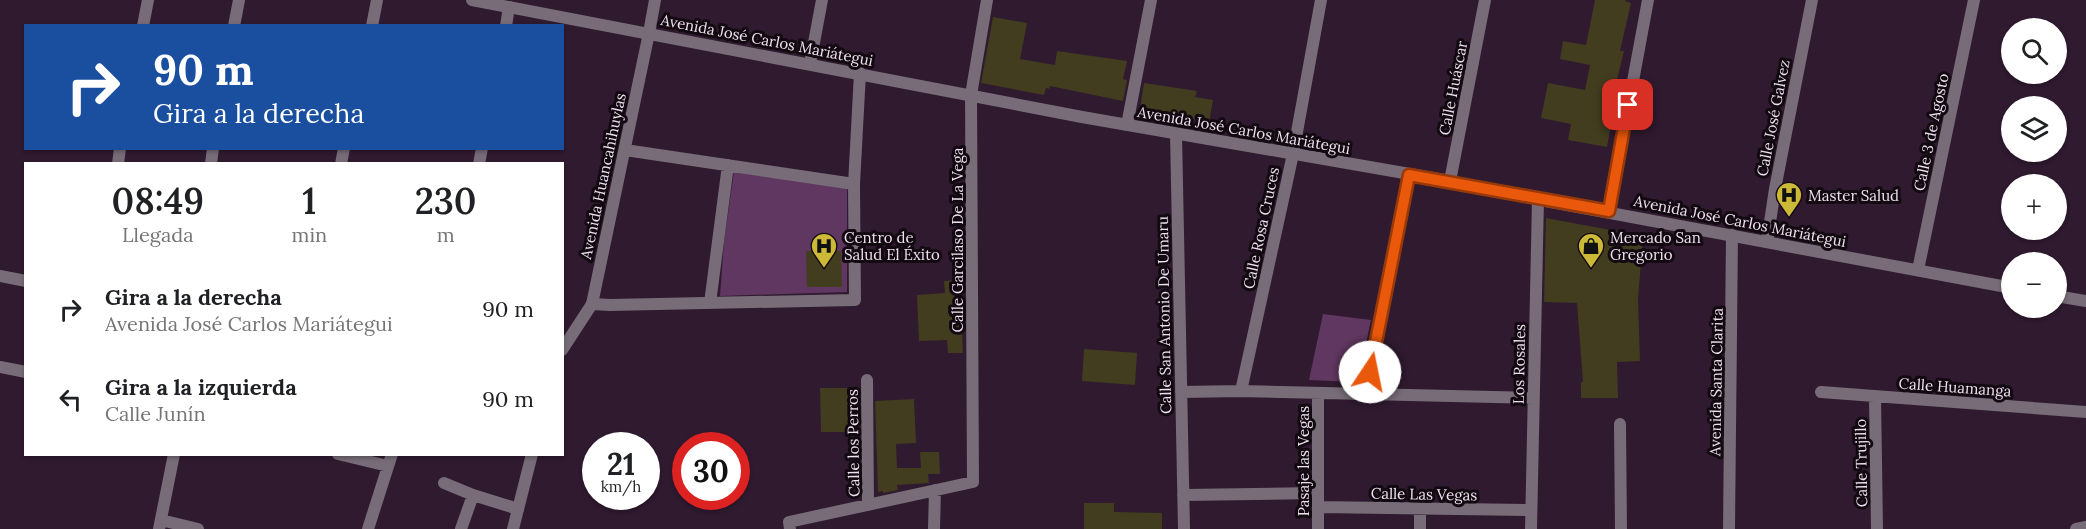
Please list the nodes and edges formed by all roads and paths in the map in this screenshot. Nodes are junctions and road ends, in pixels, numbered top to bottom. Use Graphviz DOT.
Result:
graph roads {
  1 [pos="148,0"];
  2 [pos="239,0"];
  3 [pos="377,0"];
  4 [pos="472,0"];
  5 [pos="655,0"];
  6 [pos="822,0"];
  7 [pos="987,0"];
  8 [pos="1151,0"];
  9 [pos="1322,0"];
  10 [pos="1485,0"];
  11 [pos="1648,0"];
  12 [pos="1812,0"];
  13 [pos="1974,0"];
  14 [pos="509,7"];
  15 [pos="143,24"];
  16 [pos="234,24"];
  17 [pos="372,24"];
  18 [pos="506,24"];
  19 [pos="648,33"];
  20 [pos="810,64"];
  21 [pos="860,73"];
  22 [pos="971,95"];
  23 [pos="1127,125"];
  24 [pos="1176,134"];
  25 [pos="625,150"];
  26 [pos="1293,154"];
  27 [pos="728,165"];
  28 [pos="1409,175"];
  29 [pos="1450,181"];
  30 [pos="854,184"];
  31 [pos="1538,199"];
  32 [pos="1609,211"];
  33 [pos="1732,235"];
  34 [pos="1767,242"];
  35 [pos="1918,270"];
  36 [pos="0,276"];
  37 [pos="24,280"];
  38 [pos="2001,286"];
  39 [pos="2067,298"];
  40 [pos="2086,302"];
  41 [pos="710,303"];
  42 [pos="592,304"];
  43 [pos="564,347"];
  44 [pos="0,367"];
  45 [pos="24,372"];
  46 [pos="867,380"];
  47 [pos="1181,392"];
  48 [pos="1241,392"];
  49 [pos="1821,392"];
  50 [pos="1318,393"];
  51 [pos="1366,394"];
  52 [pos="1875,396"];
  53 [pos="1533,398"];
  54 [pos="2086,412"];
  55 [pos="1620,424"];
  56 [pos="174,456"];
  57 [pos="355,456"];
  58 [pos="531,456"];
  59 [pos="390,460"];
  60 [pos="444,483"];
  61 [pos="935,490"];
  62 [pos="1317,493"];
  63 [pos="473,495"];
  64 [pos="1183,495"];
  65 [pos="868,505"];
  66 [pos="1318,507"];
  67 [pos="518,509"];
  68 [pos="1420,509"];
  69 [pos="1530,510"];
  70 [pos="160,524"];
  71 [pos="2086,527"];
  72 [pos="198,529"];
  73 [pos="369,529"];
  74 [pos="461,529"];
  75 [pos="513,529"];
  76 [pos="790,529"];
  77 [pos="934,529"];
  78 [pos="1184,529"];
  79 [pos="1318,529"];
  80 [pos="1420,529"];
  81 [pos="1531,529"];
  82 [pos="1621,529"];
  83 [pos="1729,529"];
  84 [pos="1877,529"];
  85 [pos="2076,529"];
  1 -- 15 [label="street"];
  2 -- 16 [label="street"];
  3 -- 17 [label="street"];
  4 -- 14 [label="street, Avenida José Carlos Mariátegui"];
  5 -- 19 [label="street, Avenida Huancahihuylas"];
  6 -- 20 [label="street"];
  7 -- 22 [label="street, Calle Garcilaso De La Vega"];
  8 -- 23 [label="street"];
  9 -- 26 [label="street, Calle Rosa Cruces"];
  10 -- 29 [label="street, Calle Huáscar"];
  11 -- 32 [label="street"];
  12 -- 34 [label="street, Calle José Galvez"];
  13 -- 35 [label="street, Calle 3 de Agosto"];
  14 -- 18 [label="street"];
  14 -- 19 [label="street, Avenida José Carlos Mariátegui"];
  19 -- 20 [label="street, Avenida José Carlos Mariátegui"];
  19 -- 25 [label="street, Avenida Huancahihuylas"];
  20 -- 21 [label="street, Avenida José Carlos Mariátegui"];
  21 -- 22 [label="street, Avenida José Carlos Mariátegui"];
  21 -- 30 [label="street"];
  22 -- 23 [label="street, Avenida José Carlos Mariátegui"];
  22 -- 61 [label="street, Calle Garcilaso De La Vega"];
  23 -- 24 [label="street, Avenida José Carlos Mariátegui"];
  24 -- 26 [label="street, Avenida José Carlos Mariátegui"];
  24 -- 47 [label="street, Calle San Antonio De Umaru"];
  25 -- 27 [label="street"];
  25 -- 42 [label="street, Avenida Huancahihuylas"];
  26 -- 28 [label="street, Avenida José Carlos Mariátegui"];
  26 -- 48 [label="street, Calle Rosa Cruces"];
  27 -- 30 [label="street"];
  27 -- 41 [label="street"];
  28 -- 29 [label="street, Avenida José Carlos Mariátegui"];
  28 -- 51 [label="street"];
  29 -- 31 [label="street, Avenida José Carlos Mariátegui"];
  30 -- 41 [label="street"];
  31 -- 32 [label="street, Avenida José Carlos Mariátegui"];
  31 -- 53 [label="street, Los Rosales"];
  32 -- 33 [label="street, Avenida José Carlos Mariátegui"];
  33 -- 34 [label="street, Avenida José Carlos Mariátegui"];
  33 -- 83 [label="street, Avenida Santa Clarita"];
  34 -- 35 [label="street, Avenida José Carlos Mariátegui"];
  35 -- 38 [label="street, Avenida José Carlos Mariátegui"];
  36 -- 37 [label="street"];
  39 -- 40 [label="street"];
  41 -- 42 [label="street"];
  42 -- 43 [label="street, Avenida Huancahihuylas"];
  44 -- 45 [label="street"];
  46 -- 65 [label="street, Calle los Perros"];
  47 -- 48 [label="street"];
  47 -- 64 [label="street, Calle San Antonio De Umaru"];
  48 -- 50 [label="street"];
  49 -- 52 [label="street, Calle Huamanga"];
  50 -- 51 [label="street"];
  50 -- 62 [label="street, Pasaje las Vegas"];
  51 -- 53 [label="street"];
  52 -- 54 [label="street, Calle Huamanga"];
  52 -- 84 [label="street, Calle Trujillo"];
  53 -- 69 [label="street, Los Rosales"];
  55 -- 82 [label="street"];
  56 -- 70 [label="street"];
  57 -- 59 [label="street"];
  58 -- 67 [label="street"];
  59 -- 73 [label="street"];
  60 -- 63 [label="street"];
  61 -- 65 [label="street"];
  61 -- 77 [label="street"];
  62 -- 64 [label="street"];
  62 -- 66 [label="street, Pasaje las Vegas"];
  63 -- 67 [label="street"];
  63 -- 74 [label="street"];
  64 -- 78 [label="street, Calle San Antonio De Umaru"];
  65 -- 76 [label="street"];
  66 -- 68 [label="street, Calle Las Vegas"];
  66 -- 79 [label="street, Pasaje las Vegas"];
  67 -- 75 [label="street"];
  68 -- 69 [label="street, Calle Las Vegas"];
  68 -- 80 [label="street"];
  69 -- 81 [label="street, Los Rosales"];
  70 -- 72 [label="street"];
  71 -- 85 [label="street"];
}
